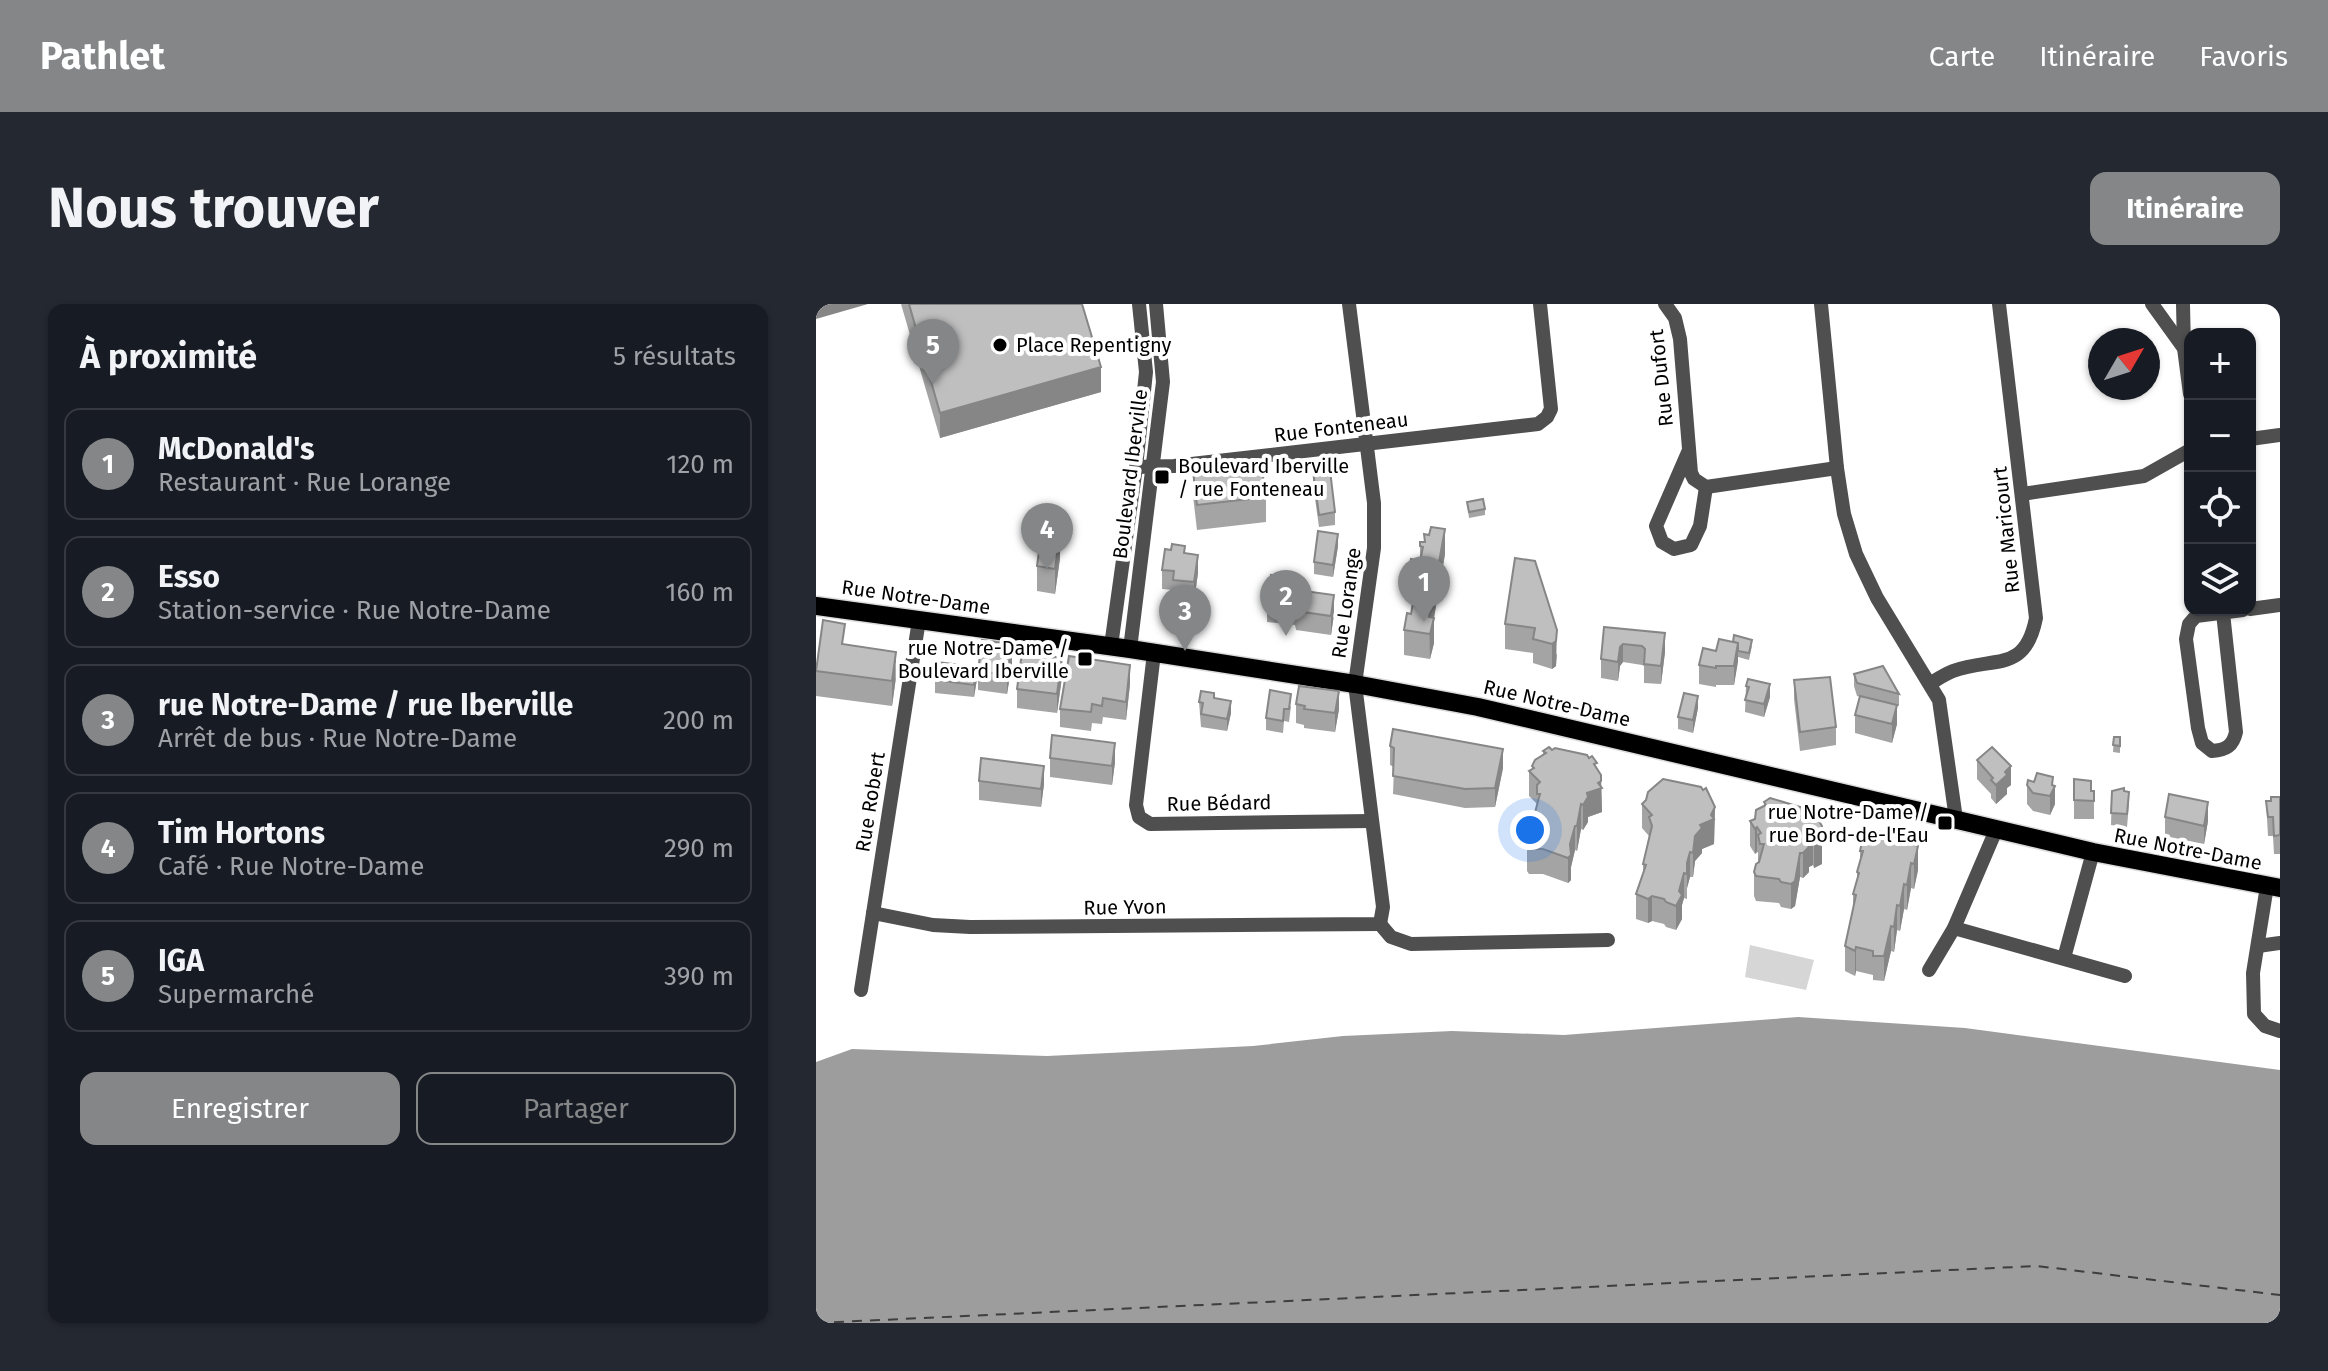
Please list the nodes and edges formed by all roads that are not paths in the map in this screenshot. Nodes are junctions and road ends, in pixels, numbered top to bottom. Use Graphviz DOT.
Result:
graph roads {
  1 [pos="1139,304"];
  2 [pos="1156,304"];
  3 [pos="1349,304"];
  4 [pos="1540,304"];
  5 [pos="1665,304"];
  6 [pos="1821,304"];
  7 [pos="1999,304"];
  8 [pos="2152,304"];
  9 [pos="2183,304"];
  10 [pos="2184,348"];
  11 [pos="2280,435"];
  12 [pos="2256,438"];
  13 [pos="1367,444"];
  14 [pos="1689,450"];
  15 [pos="2184,453"];
  16 [pos="1154,466"];
  17 [pos="1136,467"];
  18 [pos="1837,468"];
  19 [pos="1706,487"];
  20 [pos="2022,494"];
  21 [pos="2280,605"];
  22 [pos="816,606"];
  23 [pos="2256,608"];
  24 [pos="2223,613"];
  25 [pos="919,620"];
  26 [pos="1121,647"];
  27 [pos="1154,653"];
  28 [pos="1931,683"];
  29 [pos="1355,684"];
  30 [pos="1956,819"];
  31 [pos="1371,821"];
  32 [pos="1996,830"];
  33 [pos="2093,852"];
  34 [pos="2273,887"];
  35 [pos="873,913"];
  36 [pos="1380,924"];
  37 [pos="1954,928"];
  38 [pos="1608,940"];
  39 [pos="2280,943"];
  40 [pos="2258,946"];
  41 [pos="2064,958"];
  42 [pos="1929,970"];
  43 [pos="2125,976"];
  44 [pos="861,990"];
  45 [pos="2280,1031"];
  1 -- 17 [label="street, Boulevard Iberville"];
  2 -- 16 [label="street, Boulevard Iberville"];
  3 -- 13 [label="street, Rue Lorange"];
  4 -- 13 [label="street, Rue Fonteneau"];
  5 -- 14 [label="street, Rue Dufort"];
  6 -- 18 [label="street"];
  7 -- 20 [label="street, Rue Maricourt"];
  8 -- 10 [label="street"];
  9 -- 10 [label="street"];
  11 -- 12 [label="street"];
  13 -- 16 [label="street, Rue Fonteneau"];
  13 -- 29 [label="street, Rue Lorange"];
  14 -- 19 [label="street, Rue Dufort"];
  14 -- 19 [label="street, Rue Dufort"];
  15 -- 20 [label="street"];
  16 -- 17 [label="street, Rue Fonteneau"];
  16 -- 26 [label="street, Boulevard Iberville"];
  17 -- 26 [label="street, Boulevard Iberville"];
  18 -- 19 [label="street"];
  18 -- 28 [label="street"];
  20 -- 28 [label="street, Rue Maricourt"];
  21 -- 23 [label="street"];
  22 -- 25 [label="main road, Rue Notre-Dame"];
  24 -- 24 [label="street"];
  25 -- 26 [label="main road, Rue Notre-Dame"];
  25 -- 35 [label="street, Rue Robert"];
  26 -- 27 [label="main road, Rue Notre-Dame"];
  27 -- 29 [label="main road, Rue Notre-Dame"];
  27 -- 31 [label="street, Rue Bédard"];
  28 -- 30 [label="street"];
  29 -- 30 [label="main road, Rue Notre-Dame"];
  29 -- 31 [label="street, Rue Lorange"];
  30 -- 32 [label="main road, Rue Notre-Dame"];
  31 -- 36 [label="street, Rue Lorange"];
  32 -- 33 [label="main road, Rue Notre-Dame"];
  32 -- 37 [label="street"];
  33 -- 34 [label="main road, Rue Notre-Dame"];
  33 -- 41 [label="street"];
  34 -- 40 [label="street"];
  35 -- 36 [label="street, Rue Yvon"];
  35 -- 44 [label="street, Rue Robert"];
  36 -- 38 [label="street"];
  37 -- 41 [label="street"];
  37 -- 42 [label="street"];
  39 -- 40 [label="street"];
  40 -- 45 [label="street"];
  41 -- 43 [label="street"];
}
